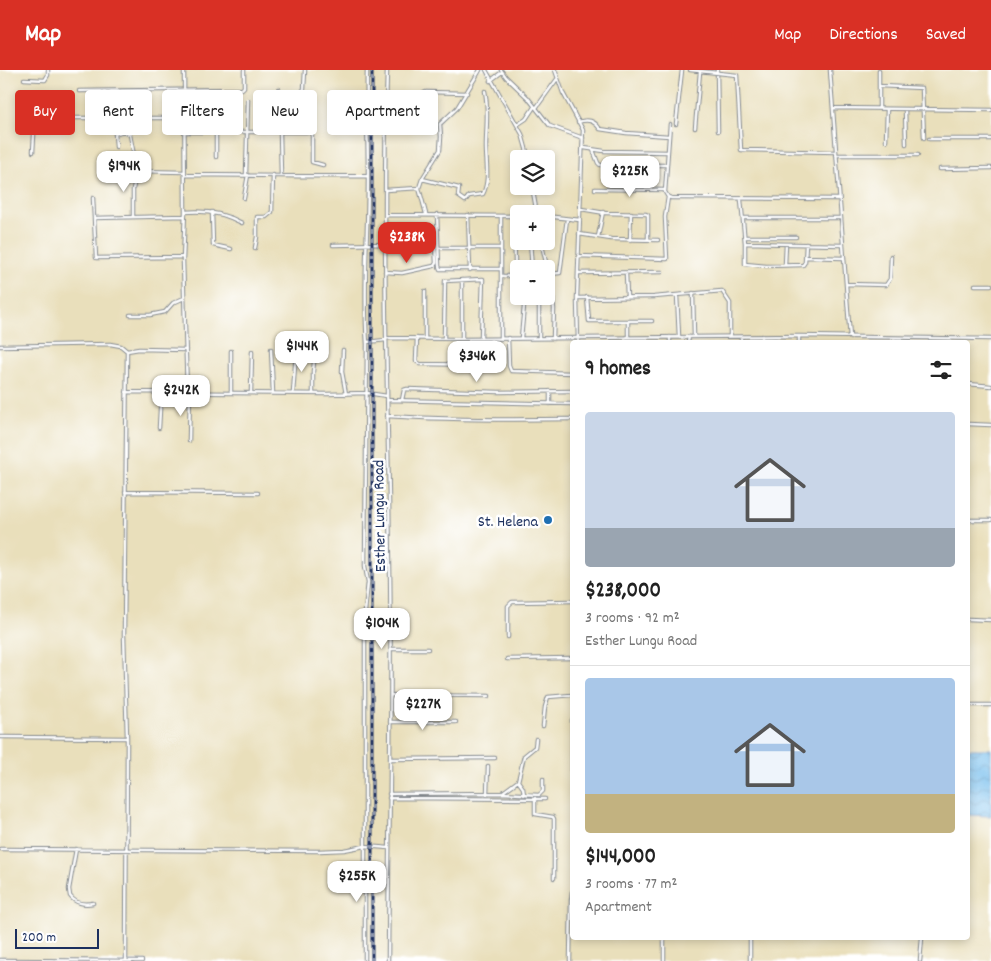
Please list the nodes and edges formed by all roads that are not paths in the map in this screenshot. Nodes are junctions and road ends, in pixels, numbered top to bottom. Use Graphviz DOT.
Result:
graph roads {
  1 [pos="48,70"];
  2 [pos="184,70"];
  3 [pos="244,70"];
  4 [pos="305,70"];
  5 [pos="367,70"];
  6 [pos="387,70"];
  7 [pos="480,70"];
  8 [pos="486,70"];
  9 [pos="554,70"];
  10 [pos="682,70"];
  11 [pos="690,70"];
  12 [pos="736,70"];
  13 [pos="830,70"];
  14 [pos="879,70"];
  15 [pos="502,71"];
  16 [pos="700,71"];
  17 [pos="716,72"];
  18 [pos="737,75"];
  19 [pos="24,79"];
  20 [pos="557,79"];
  21 [pos="490,81"];
  22 [pos="879,86"];
  23 [pos="184,89"];
  24 [pos="144,90"];
  25 [pos="303,90"];
  26 [pos="386,90"];
  27 [pos="79,91"];
  28 [pos="85,91"];
  29 [pos="485,91"];
  30 [pos="438,92"];
  31 [pos="467,93"];
  32 [pos="248,100"];
  33 [pos="535,107"];
  34 [pos="833,108"];
  35 [pos="879,109"];
  36 [pos="887,109"];
  37 [pos="905,109"];
  38 [pos="923,109"];
  39 [pos="991,110"];
  40 [pos="85,118"];
  41 [pos="578,122"];
  42 [pos="670,124"];
  43 [pos="676,124"];
  44 [pos="517,126"];
  45 [pos="695,128"];
  46 [pos="718,131"];
  47 [pos="243,132"];
  48 [pos="248,132"];
  49 [pos="253,132"];
  50 [pos="115,135"];
  51 [pos="130,135"];
  52 [pos="184,135"];
  53 [pos="216,135"];
  54 [pos="280,135"];
  55 [pos="311,135"];
  56 [pos="386,135"];
  57 [pos="669,136"];
  58 [pos="583,138"];
  59 [pos="924,138"];
  60 [pos="929,139"];
  61 [pos="991,139"];
  62 [pos="886,141"];
  63 [pos="906,144"];
  64 [pos="116,147"];
  65 [pos="584,148"];
  66 [pos="527,150"];
  67 [pos="594,150"];
  68 [pos="33,152"];
  69 [pos="668,152"];
  70 [pos="836,154"];
  71 [pos="918,155"];
  72 [pos="216,156"];
  73 [pos="323,165"];
  74 [pos="668,165"];
  75 [pos="991,168"];
  76 [pos="940,169"];
  77 [pos="137,171"];
  78 [pos="185,174"];
  79 [pos="247,175"];
  80 [pos="273,175"];
  81 [pos="281,175"];
  82 [pos="368,176"];
  83 [pos="422,179"];
  84 [pos="419,188"];
  85 [pos="594,189"];
  86 [pos="385,190"];
  87 [pos="665,190"];
  88 [pos="668,197"];
  89 [pos="93,198"];
  90 [pos="244,198"];
  91 [pos="839,199"];
  92 [pos="741,200"];
  93 [pos="581,209"];
  94 [pos="185,212"];
  95 [pos="212,212"];
  96 [pos="602,212"];
  97 [pos="631,213"];
  98 [pos="426,214"];
  99 [pos="437,214"];
  100 [pos="385,215"];
  101 [pos="468,215"];
  102 [pos="184,216"];
  103 [pos="501,216"];
  104 [pos="510,216"];
  105 [pos="133,217"];
  106 [pos="555,217"];
  107 [pos="94,218"];
  108 [pos="567,218"];
  109 [pos="743,218"];
  110 [pos="841,218"];
  111 [pos="580,220"];
  112 [pos="242,223"];
  113 [pos="579,234"];
  114 [pos="745,237"];
  115 [pos="796,237"];
  116 [pos="598,238"];
  117 [pos="630,240"];
  118 [pos="648,240"];
  119 [pos="658,240"];
  120 [pos="428,243"];
  121 [pos="745,243"];
  122 [pos="384,244"];
  123 [pos="786,244"];
  124 [pos="806,244"];
  125 [pos="333,245"];
  126 [pos="843,245"];
  127 [pos="366,246"];
  128 [pos="255,248"];
  129 [pos="438,248"];
  130 [pos="469,248"];
  131 [pos="501,248"];
  132 [pos="231,249"];
  133 [pos="579,256"];
  134 [pos="891,256"];
  135 [pos="183,257"];
  136 [pos="805,257"];
  137 [pos="844,258"];
  138 [pos="785,265"];
  139 [pos="501,269"];
  140 [pos="470,270"];
  141 [pos="385,272"];
  142 [pos="662,272"];
  143 [pos="555,273"];
  144 [pos="578,273"];
  145 [pos="626,273"];
  146 [pos="501,276"];
  147 [pos="510,276"];
  148 [pos="462,280"];
  149 [pos="846,284"];
  150 [pos="975,285"];
  151 [pos="991,285"];
  152 [pos="425,292"];
  153 [pos="693,293"];
  154 [pos="677,295"];
  155 [pos="587,297"];
  156 [pos="627,297"];
  157 [pos="184,298"];
  158 [pos="577,298"];
  159 [pos="524,305"];
  160 [pos="540,305"];
  161 [pos="553,305"];
  162 [pos="130,315"];
  163 [pos="628,321"];
  164 [pos="652,321"];
  165 [pos="679,336"];
  166 [pos="762,336"];
  167 [pos="799,336"];
  168 [pos="670,337"];
  169 [pos="688,337"];
  170 [pos="694,337"];
  171 [pos="730,337"];
  172 [pos="741,337"];
  173 [pos="417,338"];
  174 [pos="425,338"];
  175 [pos="481,338"];
  176 [pos="508,338"];
  177 [pos="521,338"];
  178 [pos="628,338"];
  179 [pos="639,338"];
  180 [pos="850,338"];
  181 [pos="908,338"];
  182 [pos="386,339"];
  183 [pos="444,339"];
  184 [pos="462,339"];
  185 [pos="492,339"];
  186 [pos="501,339"];
  187 [pos="539,339"];
  188 [pos="553,339"];
  189 [pos="991,339"];
  190 [pos="578,340"];
  191 [pos="762,340"];
  192 [pos="799,340"];
  193 [pos="927,340"];
  194 [pos="964,340"];
  195 [pos="367,342"];
  196 [pos="0,346"];
  197 [pos="272,349"];
  198 [pos="186,350"];
  199 [pos="343,350"];
  200 [pos="127,351"];
  201 [pos="231,351"];
  202 [pos="252,352"];
  203 [pos="570,374"];
  204 [pos="970,384"];
  205 [pos="991,386"];
  206 [pos="550,391"];
  207 [pos="126,392"];
  208 [pos="161,392"];
  209 [pos="189,392"];
  210 [pos="231,392"];
  211 [pos="251,392"];
  212 [pos="293,392"];
  213 [pos="570,392"];
  214 [pos="273,393"];
  215 [pos="367,393"];
  216 [pos="313,394"];
  217 [pos="346,394"];
  218 [pos="387,398"];
  219 [pos="402,400"];
  220 [pos="550,404"];
  221 [pos="570,404"];
  222 [pos="387,416"];
  223 [pos="570,419"];
  224 [pos="970,424"];
  225 [pos="991,425"];
  226 [pos="160,428"];
  227 [pos="188,441"];
  228 [pos="126,492"];
  229 [pos="258,492"];
  230 [pos="970,520"];
  231 [pos="991,520"];
  232 [pos="570,602"];
  233 [pos="970,619"];
  234 [pos="991,620"];
  235 [pos="508,637"];
  236 [pos="391,649"];
  237 [pos="428,649"];
  238 [pos="570,658"];
  239 [pos="507,659"];
  240 [pos="391,695"];
  241 [pos="489,696"];
  242 [pos="570,696"];
  243 [pos="970,705"];
  244 [pos="991,705"];
  245 [pos="390,722"];
  246 [pos="456,722"];
  247 [pos="543,726"];
  248 [pos="0,737"];
  249 [pos="127,738"];
  250 [pos="536,739"];
  251 [pos="495,758"];
  252 [pos="390,759"];
  253 [pos="488,766"];
  254 [pos="543,779"];
  255 [pos="518,781"];
  256 [pos="502,793"];
  257 [pos="487,794"];
  258 [pos="524,795"];
  259 [pos="389,796"];
  260 [pos="535,798"];
  261 [pos="545,799"];
  262 [pos="365,846"];
  263 [pos="389,848"];
  264 [pos="0,849"];
  265 [pos="76,849"];
  266 [pos="126,849"];
  267 [pos="554,878"];
  268 [pos="93,903"];
  269 [pos="571,940"];
  270 [pos="664,940"];
  271 [pos="750,940"];
  272 [pos="922,940"];
  273 [pos="0,960"];
  274 [pos="126,960"];
  275 [pos="142,961"];
  276 [pos="365,961"];
  277 [pos="388,961"];
  278 [pos="570,961"];
  279 [pos="664,961"];
  280 [pos="750,961"];
  281 [pos="920,961"];
  1 -- 19 [label="street"];
  2 -- 23 [label="street"];
  3 -- 23 [label="street"];
  4 -- 25 [label="street"];
  5 -- 82 [label="street"];
  6 -- 26 [label="street, Esther Lungu Road"];
  7 -- 31 [label="street"];
  8 -- 21 [label="street"];
  9 -- 20 [label="street"];
  10 -- 43 [label="street"];
  11 -- 16 [label="street"];
  12 -- 18 [label="street"];
  13 -- 34 [label="street"];
  14 -- 22 [label="street"];
  15 -- 21 [label="street"];
  15 -- 33 [label="street"];
  16 -- 17 [label="street"];
  16 -- 45 [label="street"];
  17 -- 18 [label="street"];
  17 -- 46 [label="street"];
  18 -- 70 [label="street"];
  20 -- 33 [label="street"];
  20 -- 41 [label="street"];
  21 -- 44 [label="street"];
  22 -- 35 [label="street"];
  22 -- 38 [label="street"];
  23 -- 24 [label="street"];
  27 -- 28 [label="street"];
  29 -- 83 [label="street"];
  30 -- 31 [label="street"];
  31 -- 83 [label="street"];
  32 -- 48 [label="street"];
  33 -- 44 [label="street"];
  33 -- 58 [label="street"];
  34 -- 35 [label="street"];
  34 -- 70 [label="street"];
  35 -- 36 [label="street"];
  36 -- 37 [label="street"];
  36 -- 62 [label="street"];
  37 -- 38 [label="street"];
  37 -- 63 [label="street"];
  38 -- 39 [label="street"];
  38 -- 59 [label="street"];
  40 -- 68 [label="street"];
  41 -- 57 [label="street"];
  41 -- 58 [label="street"];
  42 -- 57 [label="street"];
  44 -- 66 [label="street"];
  47 -- 48 [label="street"];
  48 -- 49 [label="street"];
  48 -- 79 [label="street"];
  50 -- 64 [label="street"];
  51 -- 77 [label="street"];
  52 -- 78 [label="street"];
  53 -- 72 [label="street"];
  54 -- 81 [label="street"];
  55 -- 73 [label="street"];
  56 -- 86 [label="street, Esther Lungu Road"];
  57 -- 69 [label="street"];
  58 -- 65 [label="street"];
  60 -- 61 [label="street"];
  65 -- 67 [label="street"];
  65 -- 93 [label="street"];
  67 -- 69 [label="street"];
  67 -- 74 [label="street"];
  69 -- 74 [label="street"];
  70 -- 71 [label="street"];
  70 -- 91 [label="street"];
  74 -- 87 [label="street"];
  75 -- 76 [label="street"];
  77 -- 78 [label="street"];
  77 -- 105 [label="street"];
  78 -- 79 [label="street"];
  78 -- 94 [label="street"];
  79 -- 80 [label="street"];
  79 -- 90 [label="street"];
  80 -- 81 [label="street"];
  80 -- 128 [label="street"];
  81 -- 82 [label="street"];
  82 -- 127 [label="street"];
  83 -- 84 [label="street"];
  84 -- 86 [label="street"];
  84 -- 98 [label="street"];
  85 -- 87 [label="street"];
  86 -- 100 [label="street, Esther Lungu Road"];
  87 -- 88 [label="street"];
  88 -- 92 [label="street"];
  88 -- 133 [label="street"];
  89 -- 107 [label="street"];
  91 -- 92 [label="street"];
  91 -- 110 [label="street"];
  92 -- 109 [label="street"];
  93 -- 96 [label="street"];
  93 -- 111 [label="street"];
  94 -- 95 [label="street"];
  94 -- 102 [label="street"];
  95 -- 112 [label="street"];
  95 -- 132 [label="street"];
  96 -- 97 [label="street"];
  96 -- 116 [label="street"];
  97 -- 117 [label="street"];
  97 -- 118 [label="street"];
  98 -- 99 [label="street"];
  98 -- 100 [label="street"];
  99 -- 101 [label="street"];
  99 -- 129 [label="street"];
  100 -- 122 [label="street, Esther Lungu Road"];
  101 -- 103 [label="street"];
  101 -- 130 [label="street"];
  102 -- 105 [label="street"];
  102 -- 135 [label="street"];
  103 -- 104 [label="street"];
  103 -- 131 [label="street"];
  105 -- 107 [label="street"];
  106 -- 108 [label="street"];
  107 -- 135 [label="street"];
  108 -- 111 [label="street"];
  108 -- 143 [label="street"];
  109 -- 110 [label="street"];
  109 -- 114 [label="street"];
  110 -- 126 [label="street"];
  111 -- 113 [label="street"];
  113 -- 116 [label="street"];
  113 -- 133 [label="street"];
  114 -- 115 [label="street"];
  114 -- 121 [label="street"];
  116 -- 117 [label="street"];
  117 -- 118 [label="street"];
  118 -- 119 [label="street"];
  120 -- 141 [label="street"];
  121 -- 123 [label="street"];
  121 -- 138 [label="street"];
  122 -- 127 [label="street"];
  122 -- 141 [label="street, Esther Lungu Road"];
  123 -- 124 [label="street"];
  123 -- 138 [label="street"];
  124 -- 126 [label="street"];
  124 -- 136 [label="street"];
  125 -- 127 [label="street"];
  126 -- 137 [label="street"];
  127 -- 195 [label="street"];
  129 -- 130 [label="street"];
  129 -- 140 [label="street"];
  130 -- 131 [label="street"];
  130 -- 140 [label="street"];
  131 -- 139 [label="street"];
  133 -- 144 [label="street"];
  134 -- 149 [label="street"];
  135 -- 157 [label="street"];
  136 -- 137 [label="street"];
  136 -- 138 [label="street"];
  137 -- 149 [label="street"];
  139 -- 140 [label="street"];
  139 -- 146 [label="street"];
  141 -- 182 [label="street, Esther Lungu Road"];
  142 -- 145 [label="street"];
  144 -- 145 [label="street"];
  144 -- 158 [label="street"];
  145 -- 156 [label="street"];
  146 -- 147 [label="street"];
  146 -- 186 [label="street"];
  148 -- 175 [label="street"];
  148 -- 183 [label="street"];
  148 -- 184 [label="street"];
  149 -- 180 [label="street"];
  150 -- 151 [label="street"];
  152 -- 174 [label="street"];
  153 -- 154 [label="street"];
  153 -- 170 [label="street"];
  153 -- 171 [label="street"];
  154 -- 156 [label="street"];
  154 -- 165 [label="street"];
  155 -- 156 [label="street"];
  155 -- 158 [label="street"];
  155 -- 163 [label="street"];
  157 -- 162 [label="street"];
  157 -- 198 [label="street"];
  158 -- 190 [label="street"];
  159 -- 177 [label="street"];
  160 -- 187 [label="street"];
  161 -- 188 [label="street"];
  163 -- 164 [label="street"];
  163 -- 178 [label="street"];
  165 -- 168 [label="street"];
  165 -- 169 [label="street"];
  166 -- 167 [label="street"];
  166 -- 172 [label="street"];
  166 -- 191 [label="street"];
  167 -- 180 [label="street"];
  167 -- 192 [label="street"];
  168 -- 179 [label="street"];
  169 -- 170 [label="street"];
  170 -- 171 [label="street"];
  171 -- 172 [label="street"];
  173 -- 174 [label="street"];
  173 -- 182 [label="street"];
  173 -- 185 [label="street"];
  174 -- 183 [label="street"];
  175 -- 184 [label="street"];
  175 -- 185 [label="street"];
  176 -- 177 [label="street"];
  176 -- 186 [label="street"];
  176 -- 203 [label="street"];
  177 -- 187 [label="street"];
  178 -- 179 [label="street"];
  178 -- 190 [label="street"];
  180 -- 181 [label="street"];
  181 -- 193 [label="street"];
  182 -- 195 [label="street"];
  182 -- 218 [label="street, Esther Lungu Road"];
  183 -- 184 [label="street"];
  185 -- 186 [label="street"];
  187 -- 188 [label="street"];
  188 -- 190 [label="street"];
  189 -- 194 [label="street"];
  195 -- 215 [label="street"];
  196 -- 200 [label="street"];
  197 -- 214 [label="street"];
  198 -- 200 [label="street"];
  198 -- 209 [label="street"];
  199 -- 217 [label="street"];
  200 -- 207 [label="street"];
  201 -- 210 [label="street"];
  202 -- 211 [label="street"];
  204 -- 205 [label="street"];
  206 -- 213 [label="street"];
  206 -- 219 [label="street"];
  206 -- 220 [label="street"];
  207 -- 208 [label="street"];
  207 -- 228 [label="street"];
  208 -- 209 [label="street"];
  208 -- 226 [label="street"];
  209 -- 210 [label="street"];
  209 -- 227 [label="street"];
  210 -- 211 [label="street"];
  211 -- 214 [label="street"];
  212 -- 214 [label="street"];
  212 -- 216 [label="street"];
  212 -- 216 [label="street"];
  215 -- 217 [label="street"];
  215 -- 218 [label="street"];
  215 -- 262 [label="street"];
  216 -- 217 [label="street"];
  218 -- 219 [label="street"];
  218 -- 222 [label="street, Esther Lungu Road"];
  219 -- 220 [label="street"];
  220 -- 221 [label="street"];
  222 -- 223 [label="street"];
  222 -- 236 [label="street, Esther Lungu Road"];
  224 -- 225 [label="street"];
  228 -- 229 [label="street"];
  228 -- 249 [label="street"];
  230 -- 231 [label="street"];
  232 -- 235 [label="street"];
  233 -- 234 [label="street"];
  236 -- 237 [label="street"];
  236 -- 240 [label="street, Esther Lungu Road"];
  238 -- 239 [label="street"];
  240 -- 241 [label="street"];
  240 -- 245 [label="street, Esther Lungu Road"];
  242 -- 247 [label="street"];
  243 -- 244 [label="street"];
  245 -- 246 [label="street"];
  245 -- 252 [label="street, Esther Lungu Road"];
  248 -- 249 [label="street"];
  249 -- 266 [label="street"];
  250 -- 255 [label="street"];
  251 -- 252 [label="street"];
  252 -- 259 [label="street, Esther Lungu Road"];
  253 -- 257 [label="street"];
  254 -- 258 [label="street"];
  255 -- 256 [label="street"];
  255 -- 258 [label="street"];
  256 -- 257 [label="street"];
  256 -- 258 [label="street"];
  257 -- 259 [label="street"];
  259 -- 260 [label="street"];
  259 -- 263 [label="street, Esther Lungu Road"];
  260 -- 261 [label="street"];
  260 -- 267 [label="street"];
  262 -- 263 [label="street"];
  262 -- 266 [label="street"];
  262 -- 276 [label="street"];
  263 -- 277 [label="street, Esther Lungu Road"];
  264 -- 265 [label="street"];
  265 -- 266 [label="street"];
  265 -- 268 [label="street"];
  266 -- 274 [label="street"];
  269 -- 278 [label="street"];
  270 -- 279 [label="street"];
  271 -- 280 [label="street"];
  272 -- 281 [label="street"];
  273 -- 274 [label="street"];
  274 -- 275 [label="street"];
}
